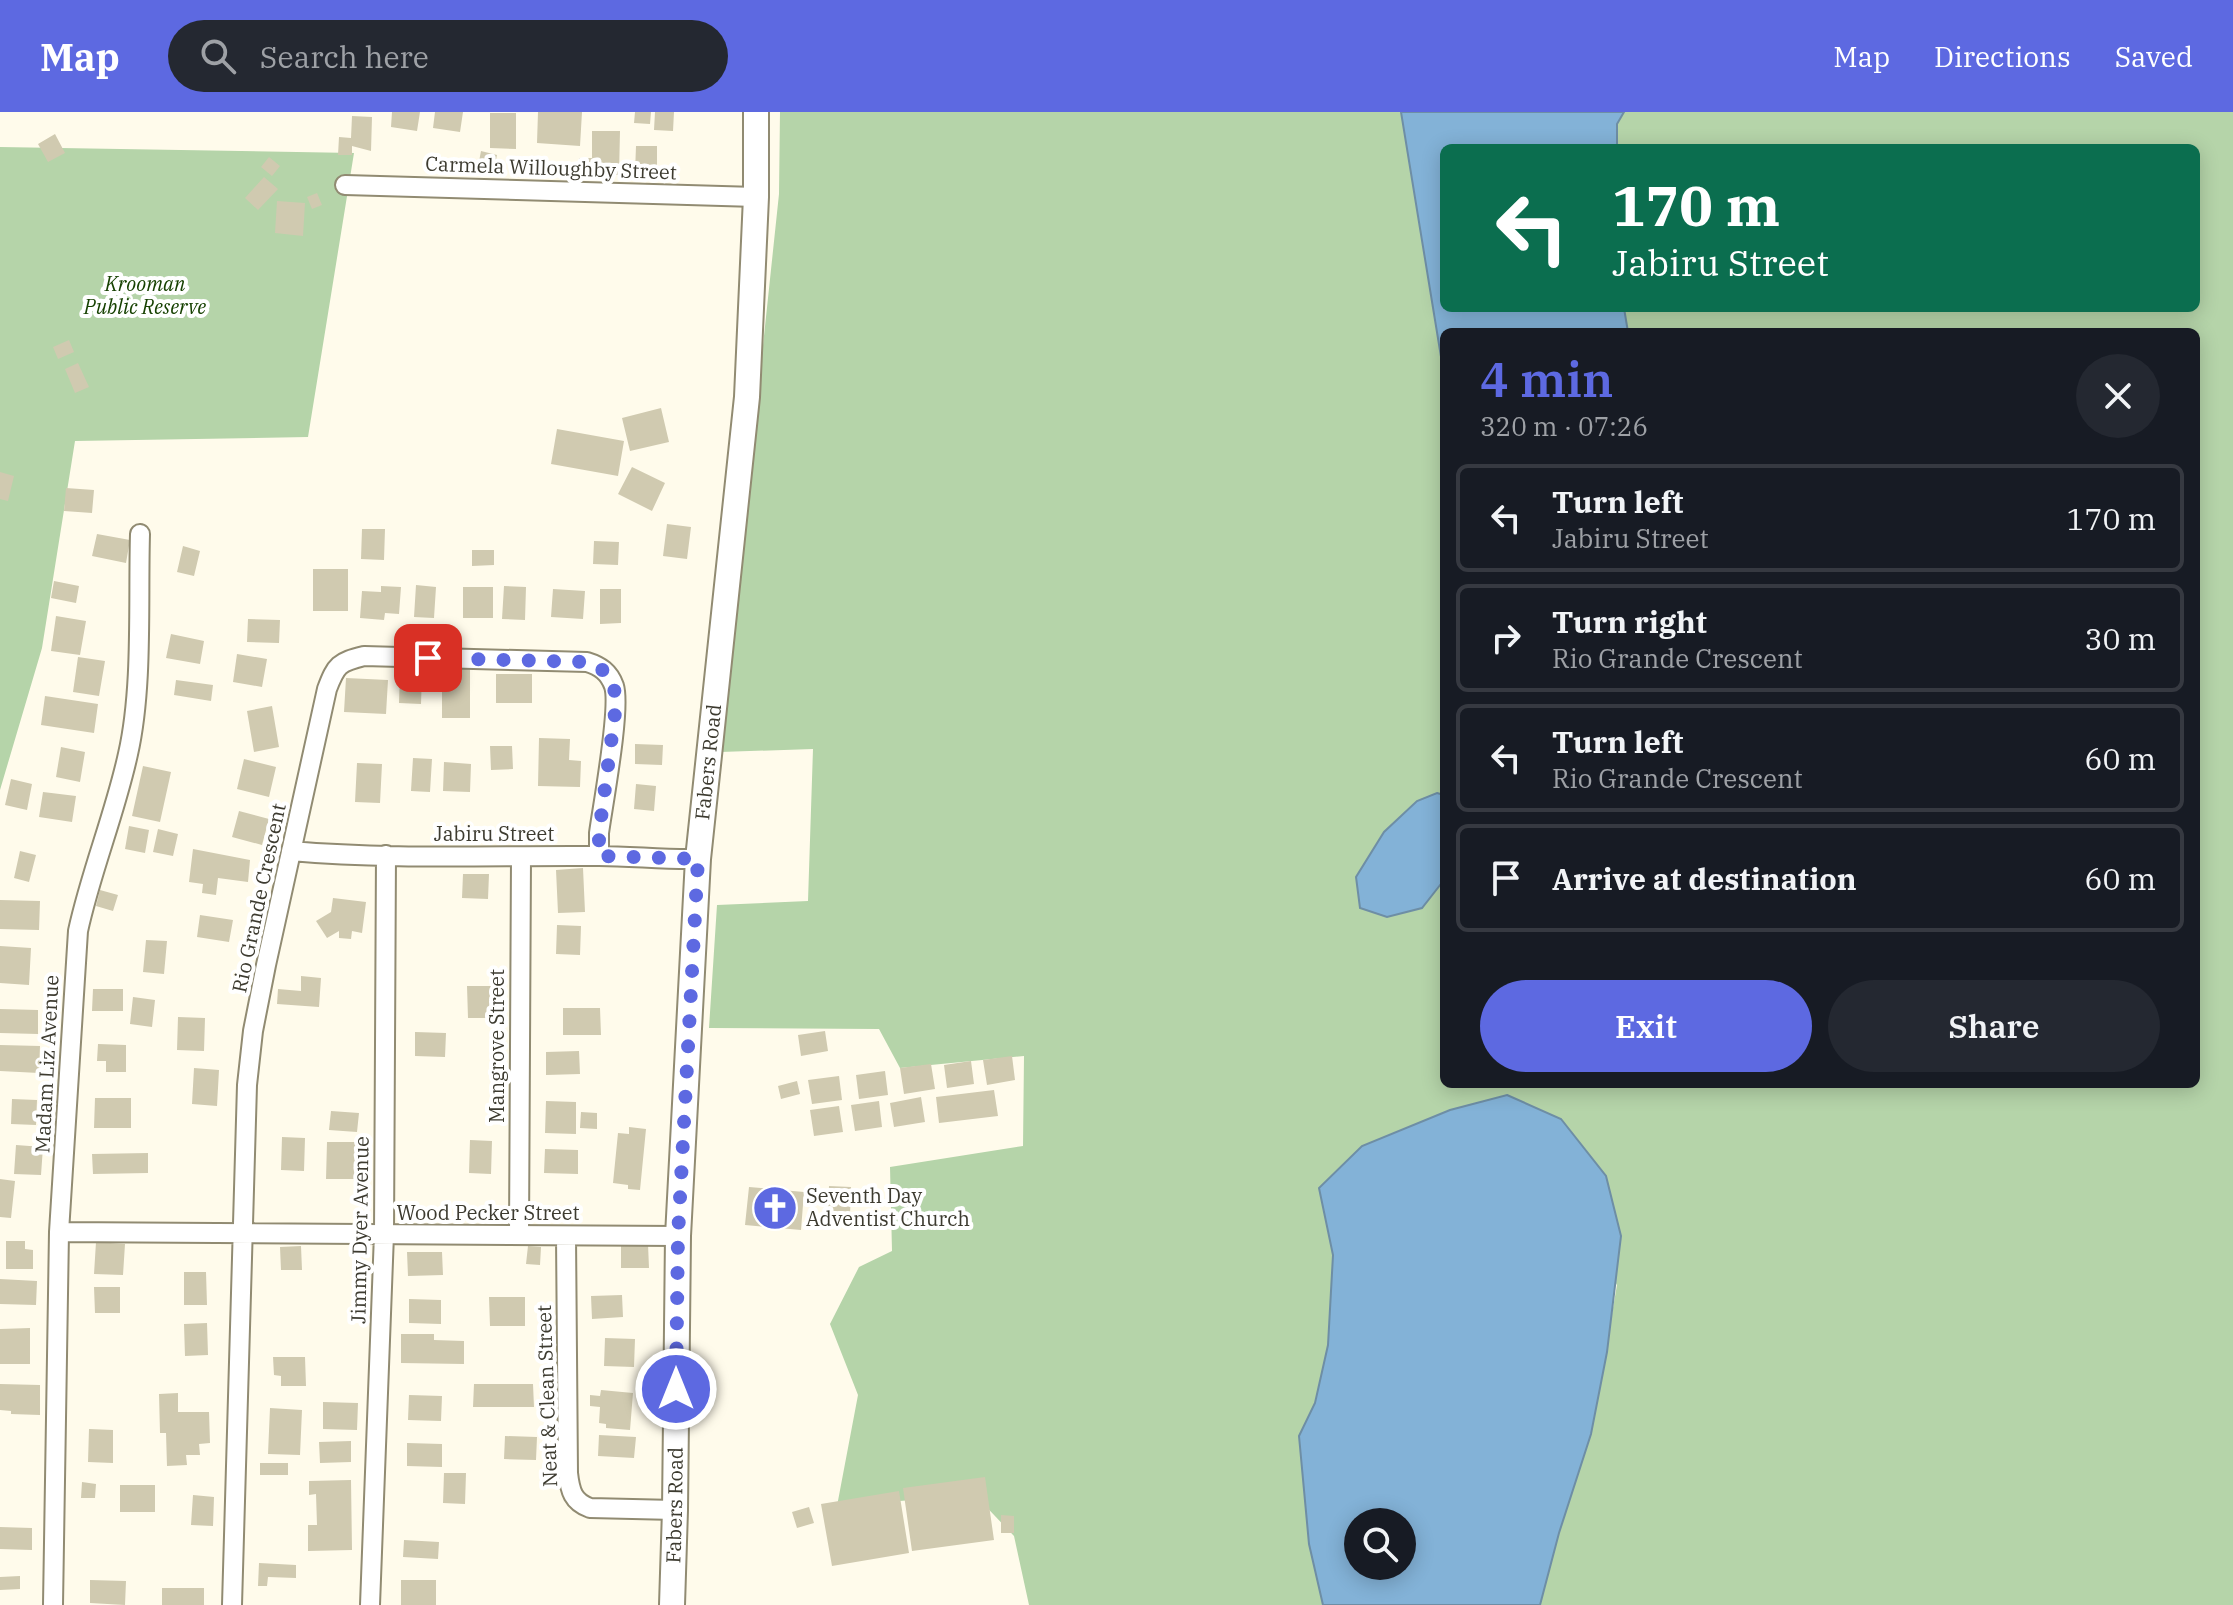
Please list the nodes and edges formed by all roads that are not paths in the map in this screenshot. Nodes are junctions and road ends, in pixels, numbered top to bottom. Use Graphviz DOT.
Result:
graph roads {
  1 [pos="756,112"];
  2 [pos="345,185"];
  3 [pos="756,197"];
  4 [pos="140,534"];
  5 [pos="291,851"];
  6 [pos="386,855"];
  7 [pos="599,856"];
  8 [pos="521,858"];
  9 [pos="698,859"];
  10 [pos="59,1232"];
  11 [pos="244,1233"];
  12 [pos="384,1234"];
  13 [pos="519,1235"];
  14 [pos="566,1236"];
  15 [pos="678,1236"];
  16 [pos="675,1510"];
  17 [pos="53,1605"];
  18 [pos="232,1605"];
  19 [pos="370,1605"];
  20 [pos="672,1605"];
  1 -- 3 [label="main road, Fabers Road"];
  2 -- 3 [label="street, Carmela Willoughby Street"];
  3 -- 9 [label="main road, Fabers Road"];
  4 -- 10 [label="street, Madam Liz Avenue"];
  5 -- 6 [label="street, Jabiru Street"];
  5 -- 7 [label="street, Rio Grande Crescent"];
  5 -- 11 [label="street, Rio Grande Crescent"];
  6 -- 8 [label="street, Jabiru Street"];
  6 -- 12 [label="street, Jimmy Dyer Avenue"];
  7 -- 8 [label="street, Jabiru Street"];
  7 -- 9 [label="street, Jabiru Street"];
  8 -- 13 [label="street, Mangrove Street"];
  9 -- 15 [label="main road, Fabers Road"];
  10 -- 11 [label="street, Wood Pecker Street"];
  10 -- 17 [label="street, Madam Liz Avenue"];
  11 -- 12 [label="street, Wood Pecker Street"];
  11 -- 18 [label="street, Rio Grande Crescent"];
  12 -- 13 [label="street, Wood Pecker Street"];
  12 -- 19 [label="street, Jimmy Dyer Avenue"];
  13 -- 14 [label="street, Wood Pecker Street"];
  14 -- 15 [label="street, Wood Pecker Street"];
  14 -- 16 [label="street, Neat & Clean Street"];
  15 -- 16 [label="main road, Fabers Road"];
  16 -- 20 [label="main road, Fabers Road"];
}
